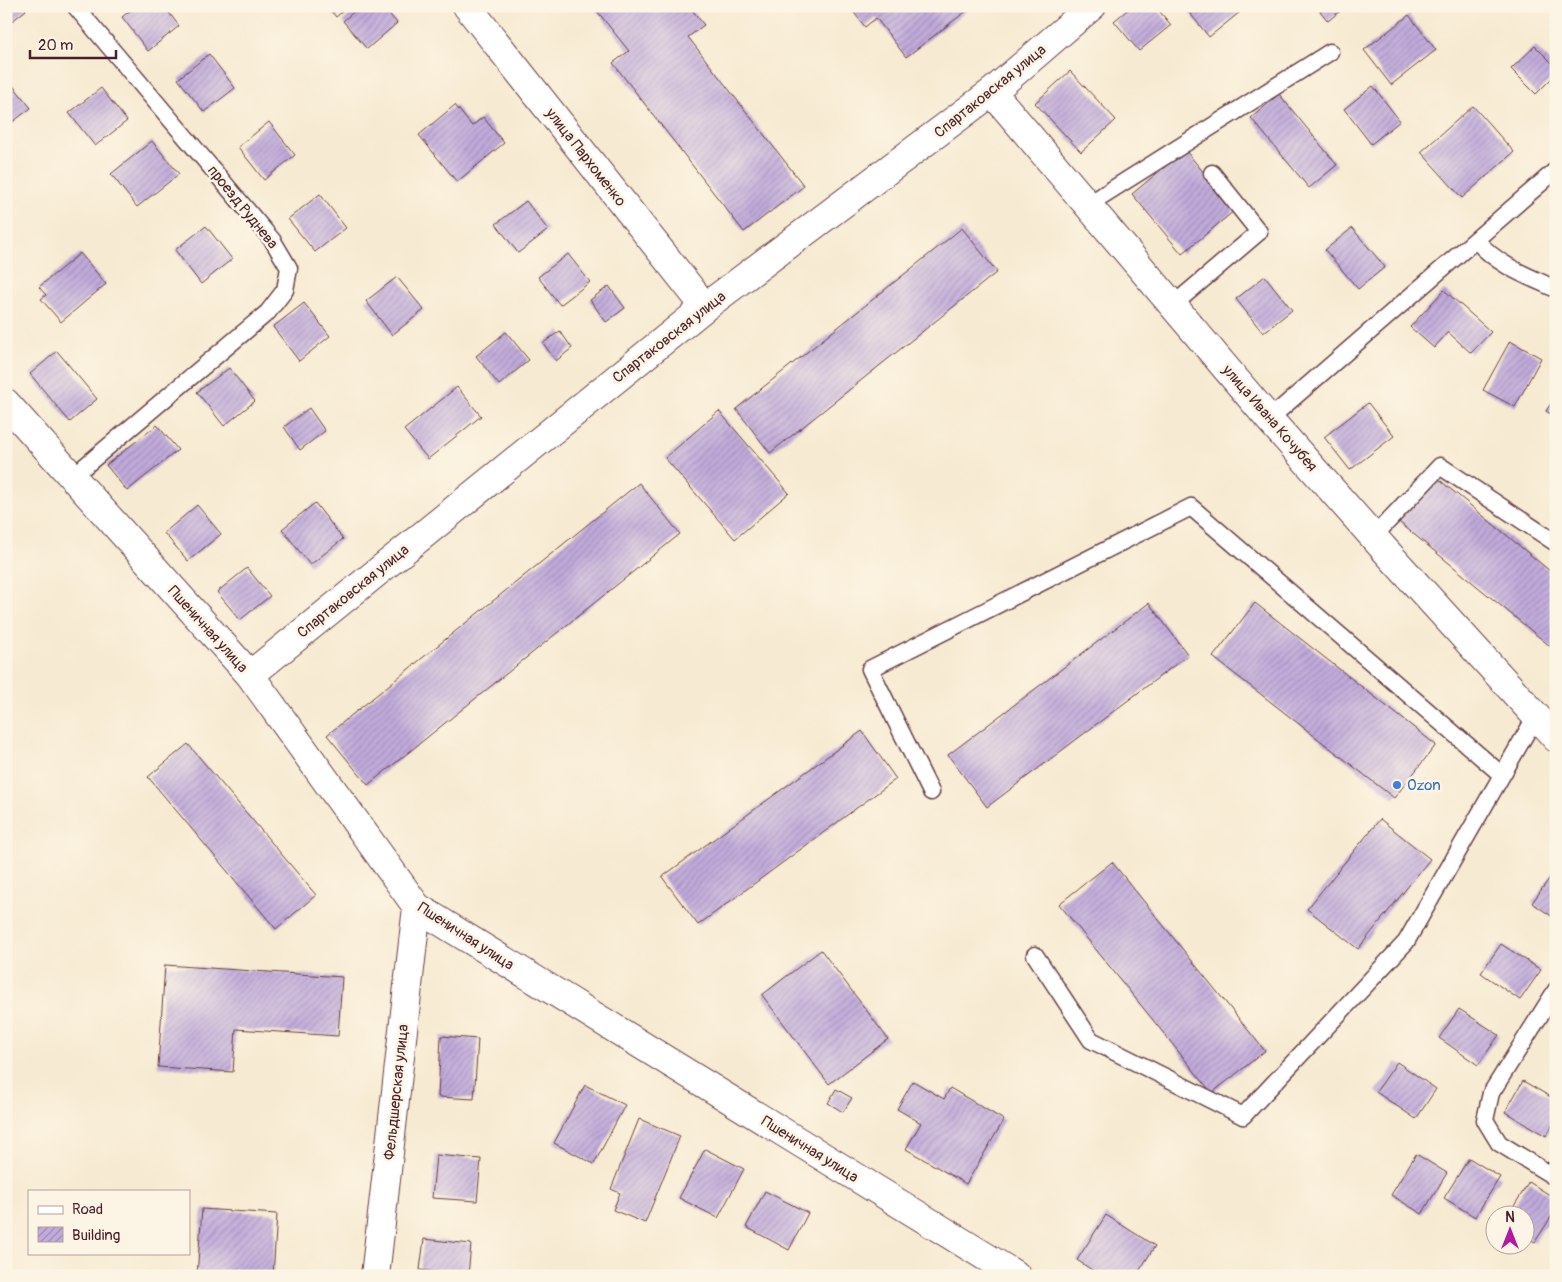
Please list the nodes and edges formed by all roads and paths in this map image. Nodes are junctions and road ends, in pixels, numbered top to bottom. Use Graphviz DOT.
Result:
graph roads {
  1 [pos="75,6"];
  2 [pos="468,6"];
  3 [pos="1092,6"];
  4 [pos="1330,52"];
  5 [pos="992,92"];
  6 [pos="1556,170"];
  7 [pos="1212,173"];
  8 [pos="1089,204"];
  9 [pos="1476,240"];
  10 [pos="1556,289"];
  11 [pos="1174,305"];
  12 [pos="705,307"];
  13 [pos="6,404"];
  14 [pos="1269,419"];
  15 [pos="72,477"];
  16 [pos="1374,536"];
  17 [pos="1556,544"];
  18 [pos="250,675"];
  19 [pos="1536,716"];
  20 [pos="1556,738"];
  21 [pos="1502,775"];
  22 [pos="931,792"];
  23 [pos="417,907"];
  24 [pos="1035,955"];
  25 [pos="1556,990"];
  26 [pos="1556,1178"];
  27 [pos="375,1276"];
  28 [pos="1017,1276"];
  1 -- 15 [label="lane, проезд Руднева"];
  2 -- 12 [label="street, улица Пархоменко"];
  3 -- 5 [label="street, Спартаковская улица"];
  4 -- 8 [label="lane"];
  5 -- 8 [label="street, улица Ивана Кочубея"];
  5 -- 12 [label="street, Спартаковская улица"];
  6 -- 9 [label="lane"];
  7 -- 11 [label="lane"];
  8 -- 11 [label="street, улица Ивана Кочубея"];
  9 -- 10 [label="lane"];
  9 -- 14 [label="lane"];
  11 -- 14 [label="street, улица Ивана Кочубея"];
  12 -- 18 [label="street, Спартаковская улица"];
  13 -- 15 [label="street, Пшеничная улица"];
  14 -- 16 [label="street, улица Ивана Кочубея"];
  15 -- 18 [label="street, Пшеничная улица"];
  16 -- 17 [label="lane"];
  16 -- 19 [label="street, улица Ивана Кочубея"];
  18 -- 23 [label="street, Пшеничная улица"];
  19 -- 20 [label="street, улица Ивана Кочубея"];
  19 -- 21 [label="lane"];
  21 -- 22 [label="lane"];
  21 -- 24 [label="lane"];
  23 -- 27 [label="street, Фельдшерская улица"];
  23 -- 28 [label="street, Пшеничная улица"];
  25 -- 26 [label="lane"];
}
